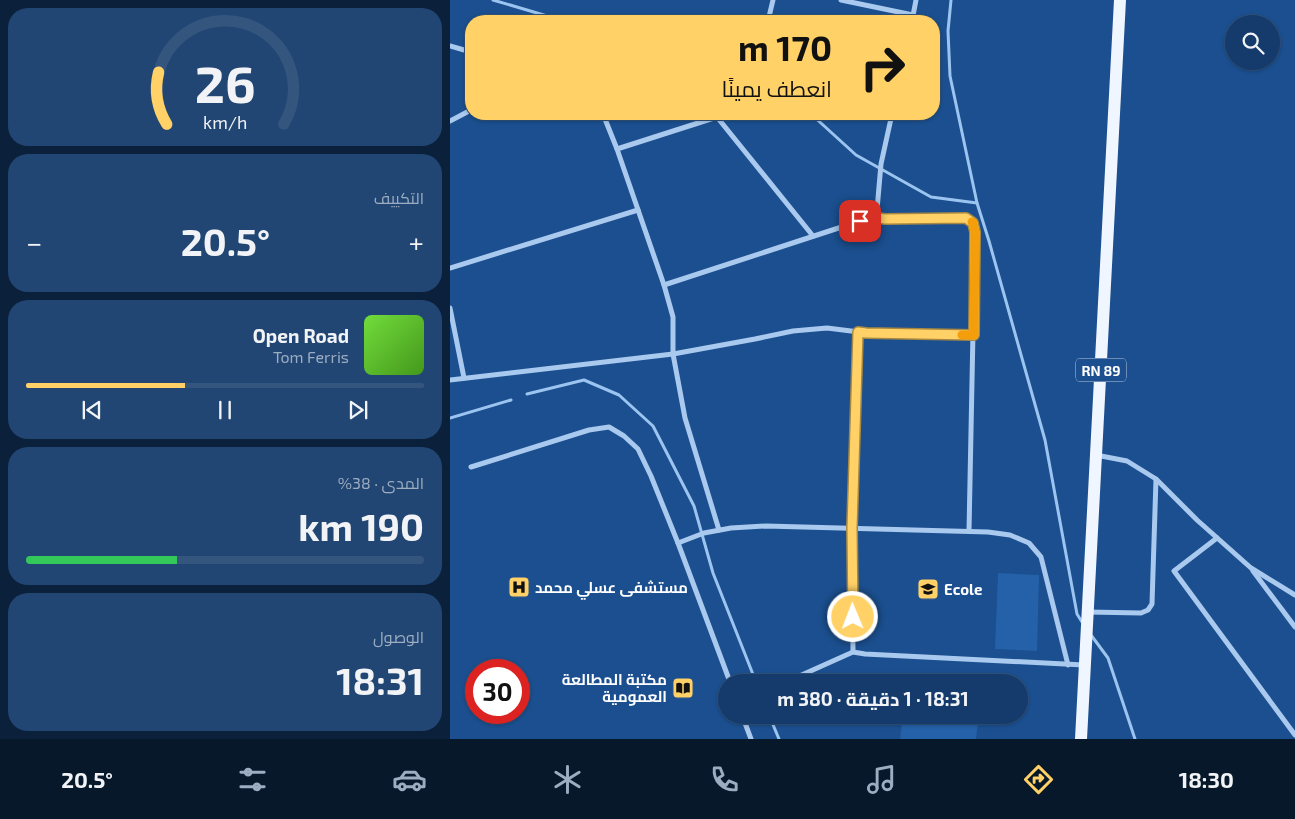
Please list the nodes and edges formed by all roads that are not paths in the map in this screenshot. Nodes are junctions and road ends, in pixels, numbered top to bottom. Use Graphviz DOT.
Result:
graph roads {
  1 [pos="772,0"];
  2 [pos="841,0"];
  3 [pos="916,0"];
  4 [pos="1120,0"];
  5 [pos="769,15"];
  6 [pos="901,15"];
  7 [pos="914,15"];
  8 [pos="450,46"];
  9 [pos="465,50"];
  10 [pos="465,113"];
  11 [pos="606,120"];
  12 [pos="705,120"];
  13 [pos="720,120"];
  14 [pos="891,120"];
  15 [pos="450,121"];
  16 [pos="617,149"];
  17 [pos="638,210"];
  18 [pos="879,218"];
  19 [pos="813,236"];
  20 [pos="450,268"];
  21 [pos="664,285"];
  22 [pos="450,308"];
  23 [pos="858,332"];
  24 [pos="974,335"];
  25 [pos="673,354"];
  26 [pos="464,378"];
  27 [pos="450,380"];
  28 [pos="1096,455"];
  29 [pos="471,467"];
  30 [pos="1156,478"];
  31 [pos="852,528"];
  32 [pos="719,530"];
  33 [pos="969,531"];
  34 [pos="1217,538"];
  35 [pos="678,543"];
  36 [pos="1252,568"];
  37 [pos="1295,595"];
  38 [pos="1088,612"];
  39 [pos="1295,627"];
  40 [pos="853,652"];
  41 [pos="1068,665"];
  42 [pos="1085,666"];
  43 [pos="727,674"];
  44 [pos="804,674"];
  45 [pos="745,724"];
  46 [pos="1295,735"];
  47 [pos="751,739"];
  48 [pos="1081,739"];
  1 -- 5 [label="street"];
  2 -- 6 [label="street"];
  3 -- 7 [label="street"];
  4 -- 28 [label="main road, RN 89"];
  8 -- 9 [label="street"];
  10 -- 15 [label="street"];
  11 -- 16 [label="street"];
  12 -- 16 [label="street"];
  13 -- 19 [label="street"];
  14 -- 18 [label="street"];
  16 -- 17 [label="street"];
  17 -- 20 [label="street"];
  17 -- 21 [label="street"];
  18 -- 19 [label="street"];
  18 -- 24 [label="street"];
  19 -- 21 [label="street"];
  21 -- 25 [label="street"];
  22 -- 26 [label="street"];
  23 -- 24 [label="street"];
  23 -- 25 [label="street"];
  23 -- 31 [label="street"];
  24 -- 33 [label="street"];
  25 -- 26 [label="street"];
  25 -- 32 [label="street"];
  26 -- 27 [label="street"];
  28 -- 30 [label="street"];
  28 -- 38 [label="main road, RN 89"];
  29 -- 35 [label="street"];
  30 -- 34 [label="street"];
  30 -- 38 [label="street"];
  31 -- 32 [label="street"];
  31 -- 33 [label="street"];
  31 -- 40 [label="street"];
  32 -- 35 [label="street"];
  33 -- 41 [label="street"];
  34 -- 36 [label="street"];
  34 -- 46 [label="street"];
  35 -- 43 [label="street"];
  36 -- 37 [label="street"];
  36 -- 39 [label="street"];
  38 -- 42 [label="main road, RN 89"];
  40 -- 41 [label="street"];
  40 -- 44 [label="street"];
  41 -- 42 [label="street"];
  42 -- 48 [label="main road, RN 89"];
  45 -- 47 [label="street"];
}
